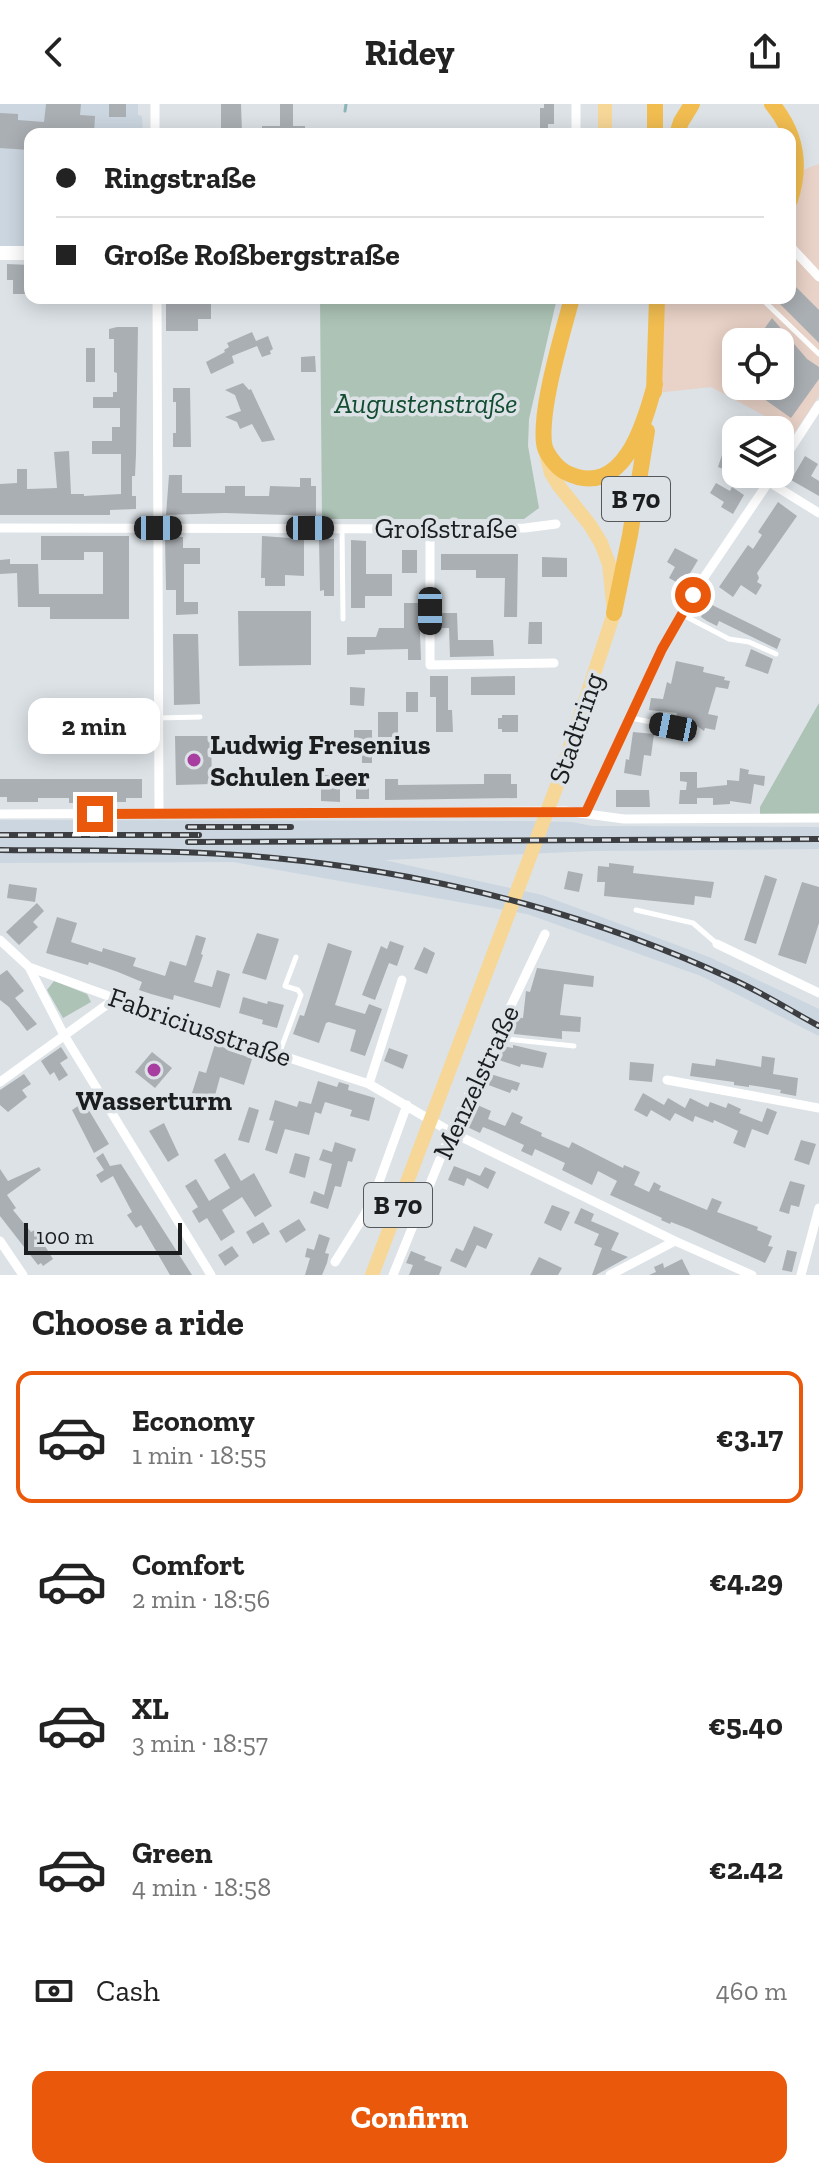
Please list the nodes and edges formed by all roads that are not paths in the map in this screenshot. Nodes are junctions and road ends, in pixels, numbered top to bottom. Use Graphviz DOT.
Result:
graph roads {
  1 [pos="155,104"];
  2 [pos="576,104"];
  3 [pos="605,104"];
  4 [pos="655,104"];
  5 [pos="692,104"];
  6 [pos="763,104"];
  7 [pos="772,104"];
  8 [pos="785,121"];
  9 [pos="155,128"];
  10 [pos="576,128"];
  11 [pos="605,128"];
  12 [pos="655,128"];
  13 [pos="679,128"];
  14 [pos="788,128"];
  15 [pos="796,152"];
  16 [pos="796,179"];
  17 [pos="796,252"];
  18 [pos="0,253"];
  19 [pos="24,253"];
  20 [pos="819,277"];
  21 [pos="157,304"];
  22 [pos="571,304"];
  23 [pos="657,304"];
  24 [pos="767,304"];
  25 [pos="819,354"];
  26 [pos="655,384"];
  27 [pos="819,405"];
  28 [pos="794,443"];
  29 [pos="544,447"];
  30 [pos="765,488"];
  31 [pos="785,488"];
  32 [pos="819,513"];
  33 [pos="556,524"];
  34 [pos="0,528"];
  35 [pos="158,528"];
  36 [pos="342,528"];
  37 [pos="430,529"];
  38 [pos="614,613"];
  39 [pos="682,615"];
  40 [pos="343,619"];
  41 [pos="776,654"];
  42 [pos="554,663"];
  43 [pos="200,717"];
  44 [pos="158,718"];
  45 [pos="630,718"];
  46 [pos="695,731"];
  47 [pos="586,812"];
  48 [pos="159,813"];
  49 [pos="0,814"];
  50 [pos="819,818"];
  51 [pos="636,910"];
  52 [pos="545,934"];
  53 [pos="0,940"];
  54 [pos="717,944"];
  55 [pos="296,957"];
  56 [pos="29,967"];
  57 [pos="402,980"];
  58 [pos="819,993"];
  59 [pos="116,998"];
  60 [pos="64,1035"];
  61 [pos="496,1038"];
  62 [pos="574,1046"];
  63 [pos="279,1055"];
  64 [pos="667,1080"];
  65 [pos="0,1082"];
  66 [pos="369,1084"];
  67 [pos="407,1105"];
  68 [pos="819,1108"];
  69 [pos="451,1132"];
  70 [pos="819,1208"];
  71 [pos="0,1241"];
  72 [pos="675,1241"];
  73 [pos="335,1262"];
  74 [pos="23,1275"];
  75 [pos="211,1275"];
  76 [pos="372,1275"];
  77 [pos="393,1275"];
  78 [pos="610,1275"];
  79 [pos="752,1275"];
  80 [pos="801,1275"];
  1 -- 9 [label="street"];
  2 -- 10 [label="street"];
  3 -- 11 [label="main road"];
  4 -- 12 [label="highway"];
  5 -- 13 [label="highway"];
  6 -- 8 [label="highway"];
  7 -- 8 [label="highway"];
  8 -- 14 [label="highway"];
  15 -- 16 [label="highway"];
  17 -- 20 [label="street"];
  18 -- 19 [label="street"];
  21 -- 35 [label="street"];
  22 -- 29 [label="highway, B 70"];
  23 -- 26 [label="highway, Stadtring / B 70"];
  24 -- 25 [label="lane"];
  26 -- 29 [label="highway"];
  26 -- 38 [label="highway, Stadtring / B 70"];
  27 -- 28 [label="street"];
  29 -- 38 [label="main road, B 70"];
  30 -- 39 [label="street"];
  31 -- 32 [label="street"];
  33 -- 37 [label="street, Großstraße"];
  34 -- 35 [label="street, Großstraße"];
  35 -- 36 [label="street, Großstraße"];
  35 -- 44 [label="street"];
  36 -- 37 [label="street, Großstraße"];
  36 -- 40 [label="lane"];
  37 -- 42 [label="street"];
  38 -- 76 [label="main road, Stadtring / B 70"];
  39 -- 41 [label="lane"];
  39 -- 45 [label="street"];
  43 -- 44 [label="lane"];
  44 -- 48 [label="street"];
  45 -- 46 [label="lane"];
  45 -- 47 [label="street"];
  47 -- 48 [label="street"];
  47 -- 50 [label="street"];
  48 -- 49 [label="street"];
  51 -- 54 [label="lane"];
  52 -- 61 [label="street, Menzelstraße"];
  53 -- 56 [label="street, Fabriciusstraße"];
  54 -- 58 [label="street"];
  55 -- 63 [label="lane"];
  56 -- 59 [label="street, Fabriciusstraße"];
  56 -- 60 [label="street"];
  57 -- 66 [label="street"];
  59 -- 60 [label="street"];
  59 -- 63 [label="street, Fabriciusstraße"];
  60 -- 65 [label="street"];
  60 -- 75 [label="street"];
  61 -- 62 [label="lane"];
  61 -- 69 [label="street, Menzelstraße"];
  63 -- 66 [label="street, Fabriciusstraße"];
  64 -- 68 [label="street"];
  66 -- 67 [label="street, Fabriciusstraße"];
  67 -- 69 [label="street, Fabriciusstraße"];
  67 -- 73 [label="street"];
  69 -- 72 [label="street, Fabriciusstraße"];
  69 -- 77 [label="street, Menzelstraße"];
  70 -- 80 [label="street"];
  71 -- 74 [label="street"];
  72 -- 78 [label="street"];
  72 -- 79 [label="street, Fabriciusstraße"];
}
